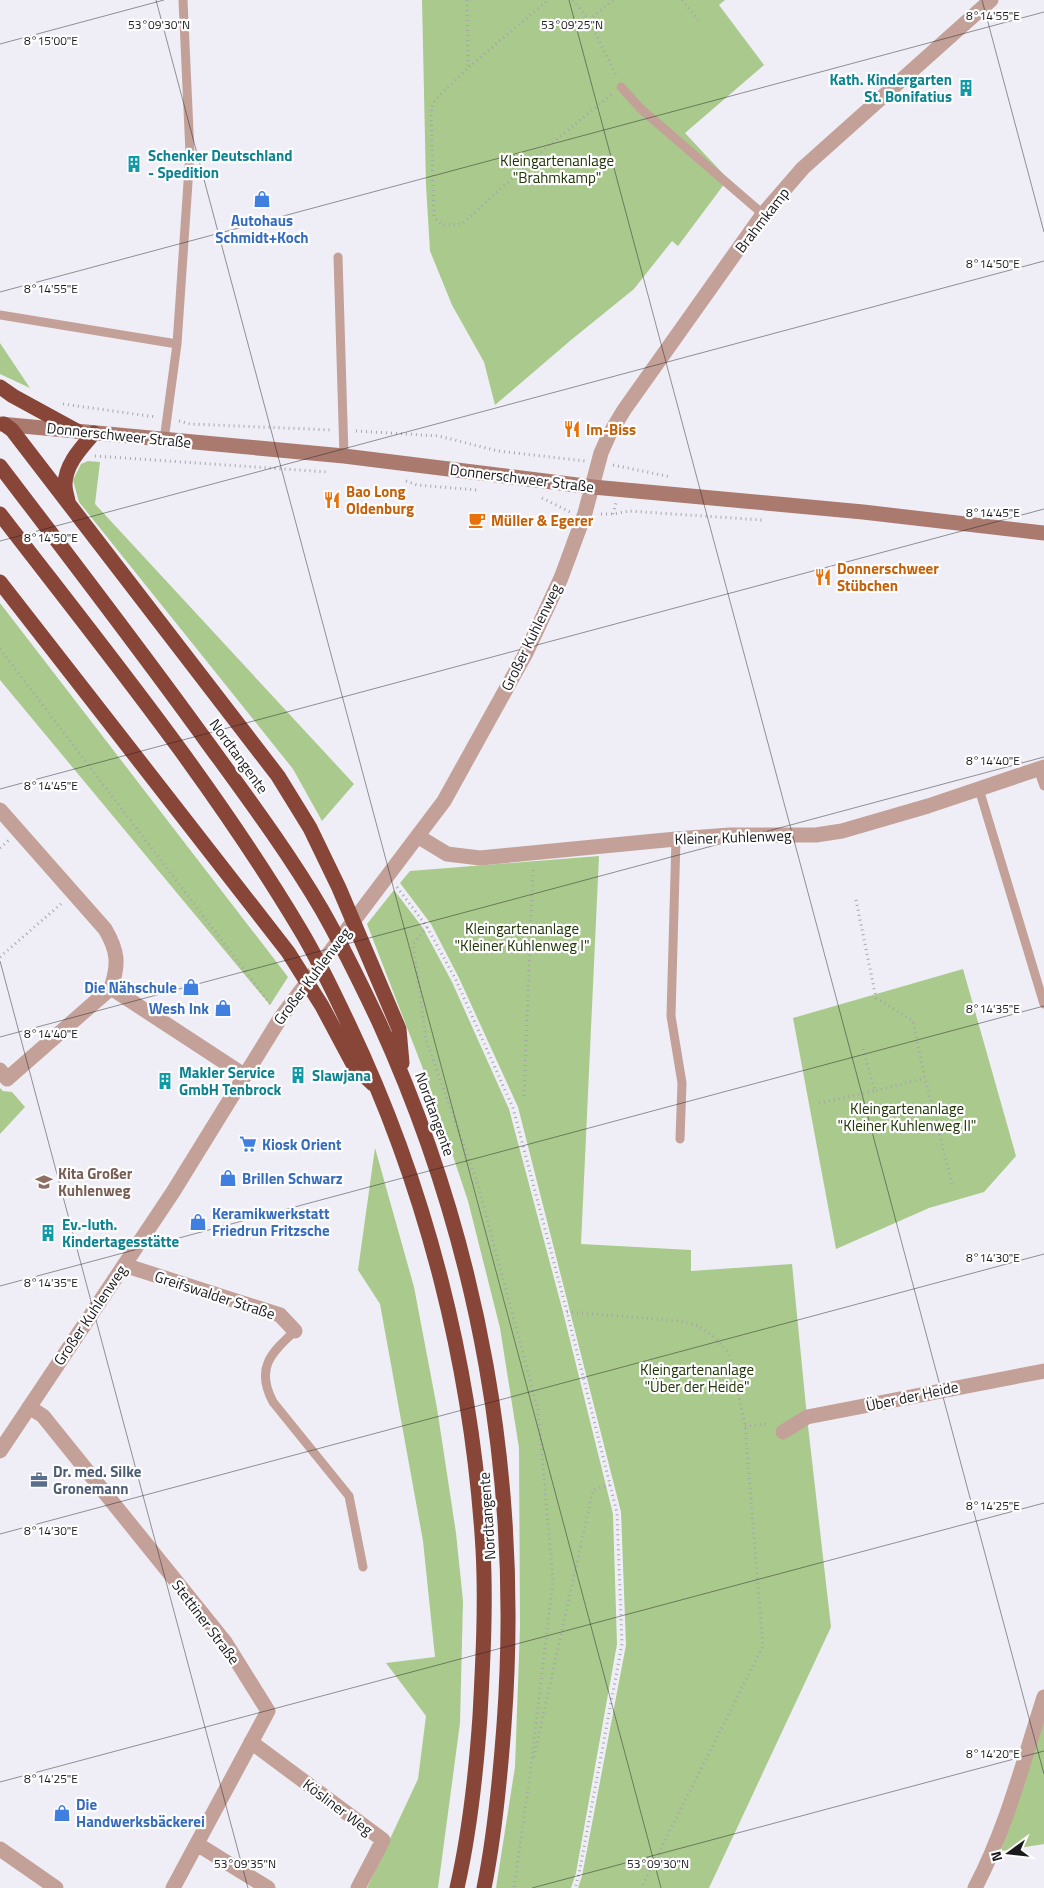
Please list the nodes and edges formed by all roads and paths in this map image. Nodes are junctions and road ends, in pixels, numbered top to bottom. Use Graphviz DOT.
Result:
graph roads {
  1 [pos="183,0"];
  2 [pos="467,0"];
  3 [pos="548,0"];
  4 [pos="573,0"];
  5 [pos="613,0"];
  6 [pos="682,0"];
  7 [pos="991,0"];
  8 [pos="589,20"];
  9 [pos="698,20"];
  10 [pos="468,68"];
  11 [pos="621,87"];
  12 [pos="763,214"];
  13 [pos="338,257"];
  14 [pos="0,315"];
  15 [pos="176,344"];
  16 [pos="0,387"];
  17 [pos="60,404"];
  18 [pos="166,418"];
  19 [pos="2,424"];
  20 [pos="77,431"];
  21 [pos="343,431"];
  22 [pos="94,433"];
  23 [pos="164,440"];
  24 [pos="344,456"];
  25 [pos="599,463"];
  26 [pos="0,466"];
  27 [pos="673,477"];
  28 [pos="593,487"];
  29 [pos="68,502"];
  30 [pos="0,514"];
  31 [pos="1044,533"];
  32 [pos="0,582"];
  33 [pos="0,649"];
  34 [pos="1041,768"];
  35 [pos="1044,786"];
  36 [pos="979,788"];
  37 [pos="0,810"];
  38 [pos="418,837"];
  39 [pos="676,839"];
  40 [pos="534,852"];
  41 [pos="388,875"];
  42 [pos="73,893"];
  43 [pos="856,900"];
  44 [pos="427,926"];
  45 [pos="0,957"];
  46 [pos="111,988"];
  47 [pos="1044,1004"];
  48 [pos="281,1017"];
  49 [pos="426,1040"];
  50 [pos="863,1049"];
  51 [pos="0,1070"];
  52 [pos="244,1075"];
  53 [pos="404,1077"];
  54 [pos="925,1078"];
  55 [pos="378,1088"];
  56 [pos="875,1091"];
  57 [pos="524,1096"];
  58 [pos="819,1103"];
  59 [pos="680,1139"];
  60 [pos="953,1187"];
  61 [pos="124,1265"];
  62 [pos="567,1312"];
  63 [pos="295,1331"];
  64 [pos="1044,1370"];
  65 [pos="29,1407"];
  66 [pos="745,1426"];
  67 [pos="5,1431"];
  68 [pos="783,1432"];
  69 [pos="0,1450"];
  70 [pos="610,1485"];
  71 [pos="363,1567"];
  72 [pos="1044,1697"];
  73 [pos="251,1742"];
  74 [pos="530,1775"];
  75 [pos="197,1844"];
  76 [pos="0,1849"];
  77 [pos="47,1886"];
  78 [pos="173,1888"];
  79 [pos="268,1888"];
  80 [pos="358,1888"];
  81 [pos="457,1888"];
  82 [pos="484,1888"];
  83 [pos="575,1888"];
  84 [pos="641,1888"];
  85 [pos="975,1888"];
  1 -- 15 [label="lane"];
  2 -- 10 [label="path"];
  3 -- 10 [label="path"];
  4 -- 8 [label="path"];
  5 -- 8 [label="path"];
  6 -- 9 [label="path"];
  7 -- 12 [label="street, Brahmkamp"];
  8 -- 11 [label="path"];
  10 -- 11 [label="path"];
  11 -- 12 [label="lane"];
  12 -- 25 [label="street, Brahmkamp"];
  13 -- 21 [label="lane"];
  14 -- 15 [label="lane"];
  15 -- 18 [label="lane"];
  16 -- 20 [label="highway"];
  17 -- 18 [label="path"];
  18 -- 21 [label="path"];
  18 -- 23 [label="lane"];
  19 -- 20 [label="main road, Donnerschweer Straße"];
  19 -- 29 [label="highway"];
  20 -- 22 [label="main road, Donnerschweer Straße"];
  21 -- 24 [label="lane"];
  21 -- 25 [label="path"];
  22 -- 23 [label="main road, Donnerschweer Straße"];
  22 -- 29 [label="highway"];
  23 -- 24 [label="main road, Donnerschweer Straße"];
  24 -- 28 [label="main road, Donnerschweer Straße"];
  25 -- 27 [label="path"];
  25 -- 28 [label="street, Brahmkamp"];
  26 -- 53 [label="highway, Nordtangente"];
  28 -- 31 [label="main road, Donnerschweer Straße"];
  28 -- 38 [label="street, Großer Kuhlenweg"];
  29 -- 53 [label="highway"];
  30 -- 55 [label="highway, Nordtangente"];
  32 -- 55 [label="highway"];
  33 -- 48 [label="path"];
  34 -- 35 [label="lane"];
  34 -- 36 [label="street, Kleiner Kuhlenweg"];
  36 -- 39 [label="street, Kleiner Kuhlenweg"];
  36 -- 47 [label="lane"];
  37 -- 42 [label="street"];
  38 -- 40 [label="street, Kleiner Kuhlenweg"];
  38 -- 41 [label="street, Großer Kuhlenweg"];
  39 -- 40 [label="street, Kleiner Kuhlenweg"];
  39 -- 59 [label="lane"];
  40 -- 57 [label="path"];
  41 -- 44 [label="path"];
  41 -- 48 [label="street, Großer Kuhlenweg"];
  42 -- 45 [label="path"];
  42 -- 46 [label="street"];
  43 -- 54 [label="path"];
  44 -- 49 [label="path"];
  44 -- 62 [label="path"];
  46 -- 51 [label="street"];
  46 -- 52 [label="street"];
  48 -- 52 [label="street, Großer Kuhlenweg"];
  50 -- 56 [label="path"];
  52 -- 61 [label="street, Großer Kuhlenweg"];
  53 -- 82 [label="highway, Nordtangente"];
  54 -- 56 [label="path"];
  54 -- 60 [label="path"];
  55 -- 81 [label="highway, Nordtangente"];
  56 -- 58 [label="path"];
  61 -- 63 [label="street, Greifswalder Straße"];
  61 -- 65 [label="street, Großer Kuhlenweg"];
  62 -- 66 [label="path"];
  62 -- 70 [label="path"];
  63 -- 71 [label="lane, Greifswalder Straße"];
  64 -- 68 [label="street, Über der Heide"];
  65 -- 67 [label="street, Großer Kuhlenweg"];
  65 -- 73 [label="street, Stettiner Straße"];
  66 -- 68 [label="path"];
  66 -- 84 [label="path"];
  67 -- 69 [label="street, Großer Kuhlenweg"];
  70 -- 74 [label="path"];
  70 -- 83 [label="path"];
  72 -- 85 [label="street"];
  73 -- 75 [label="street, Stettiner Straße"];
  73 -- 80 [label="street, Kösliner Weg"];
  75 -- 78 [label="street, Stettiner Straße"];
  75 -- 79 [label="street"];
  76 -- 77 [label="street"];
}
